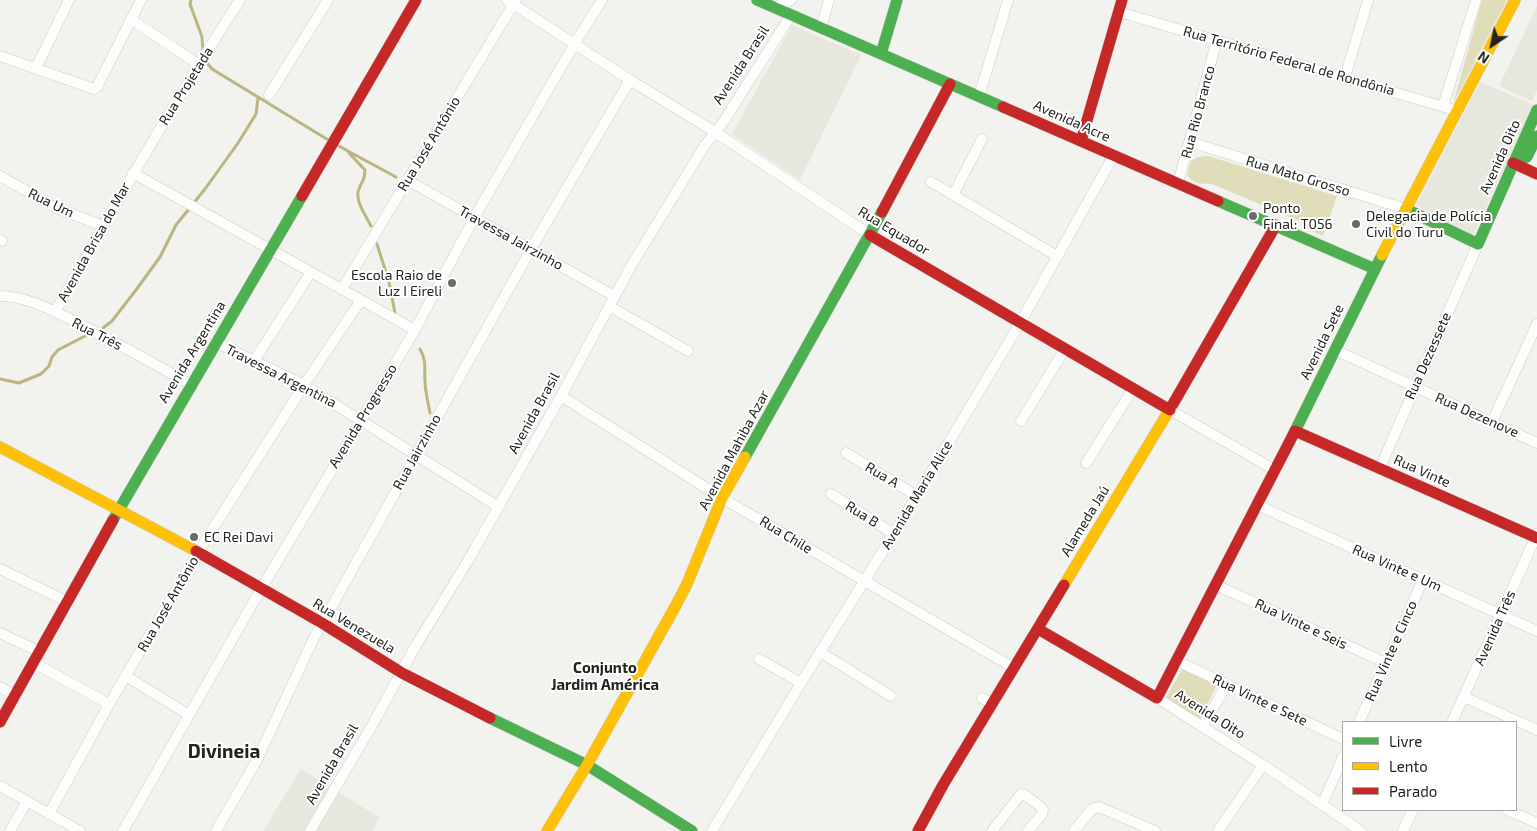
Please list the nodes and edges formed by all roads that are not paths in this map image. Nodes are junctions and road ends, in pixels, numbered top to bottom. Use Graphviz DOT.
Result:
graph roads {
  1 [pos="69,0"];
  2 [pos="141,0"];
  3 [pos="240,0"];
  4 [pos="328,0"];
  5 [pos="416,0"];
  6 [pos="602,0"];
  7 [pos="792,0"];
  8 [pos="829,0"];
  9 [pos="897,0"];
  10 [pos="1008,0"];
  11 [pos="1122,0"];
  12 [pos="1368,0"];
  13 [pos="1476,0"];
  14 [pos="1515,0"];
  15 [pos="512,1"];
  16 [pos="761,1"];
  17 [pos="776,8"];
  18 [pos="1119,12"];
  19 [pos="791,15"];
  20 [pos="132,20"];
  21 [pos="821,28"];
  22 [pos="1218,40"];
  23 [pos="575,43"];
  24 [pos="881,54"];
  25 [pos="0,56"];
  26 [pos="199,64"];
  27 [pos="36,68"];
  28 [pos="1345,77"];
  29 [pos="630,80"];
  30 [pos="950,84"];
  31 [pos="269,95"];
  32 [pos="979,96"];
  33 [pos="1443,106"];
  34 [pos="1458,110"];
  35 [pos="1537,110"];
  36 [pos="715,132"];
  37 [pos="1537,136"];
  38 [pos="982,139"];
  39 [pos="1081,141"];
  40 [pos="1190,142"];
  41 [pos="1114,155"];
  42 [pos="1532,159"];
  43 [pos="1513,163"];
  44 [pos="133,173"];
  45 [pos="1537,174"];
  46 [pos="0,176"];
  47 [pos="407,180"];
  48 [pos="930,182"];
  49 [pos="1178,183"];
  50 [pos="953,195"];
  51 [pos="1406,209"];
  52 [pos="474,218"];
  53 [pos="1276,225"];
  54 [pos="103,226"];
  55 [pos="870,235"];
  56 [pos="1478,244"];
  57 [pos="531,249"];
  58 [pos="271,250"];
  59 [pos="1057,256"];
  60 [pos="1375,269"];
  61 [pos="311,272"];
  62 [pos="342,289"];
  63 [pos="0,296"];
  64 [pos="614,296"];
  65 [pos="361,300"];
  66 [pos="609,306"];
  67 [pos="55,312"];
  68 [pos="1020,323"];
  69 [pos="1537,324"];
  70 [pos="415,330"];
  71 [pos="215,342"];
  72 [pos="1064,349"];
  73 [pos="1335,350"];
  74 [pos="688,351"];
  75 [pos="254,361"];
  76 [pos="190,384"];
  77 [pos="304,385"];
  78 [pos="1415,387"];
  79 [pos="1133,389"];
  80 [pos="561,396"];
  81 [pos="1170,410"];
  82 [pos="361,420"];
  83 [pos="1021,420"];
  84 [pos="1492,422"];
  85 [pos="1295,430"];
  86 [pos="1537,443"];
  87 [pos="0,447"];
  88 [pos="846,453"];
  89 [pos="416,454"];
  90 [pos="1086,463"];
  91 [pos="1380,468"];
  92 [pos="1275,470"];
  93 [pos="830,494"];
  94 [pos="917,496"];
  95 [pos="722,498"];
  96 [pos="1257,505"];
  97 [pos="499,507"];
  98 [pos="118,509"];
  99 [pos="894,534"];
  100 [pos="1536,537"];
  101 [pos="198,552"];
  102 [pos="0,570"];
  103 [pos="1423,580"];
  104 [pos="864,582"];
  105 [pos="1216,585"];
  106 [pos="261,589"];
  107 [pos="68,602"];
  108 [pos="1501,615"];
  109 [pos="322,623"];
  110 [pos="1038,629"];
  111 [pos="1537,631"];
  112 [pos="0,633"];
  113 [pos="40,652"];
  114 [pos="820,652"];
  115 [pos="759,658"];
  116 [pos="1177,660"];
  117 [pos="34,663"];
  118 [pos="1386,663"];
  119 [pos="1014,668"];
  120 [pos="402,673"];
  121 [pos="126,676"];
  122 [pos="801,683"];
  123 [pos="1227,684"];
  124 [pos="0,687"];
  125 [pos="16,696"];
  126 [pos="892,696"];
  127 [pos="1464,697"];
  128 [pos="1157,698"];
  129 [pos="109,704"];
  130 [pos="189,715"];
  131 [pos="1359,721"];
  132 [pos="1452,721"];
  133 [pos="0,722"];
  134 [pos="1202,727"];
  135 [pos="1537,730"];
  136 [pos="1342,739"];
  137 [pos="1342,758"];
  138 [pos="586,765"];
  139 [pos="1263,765"];
  140 [pos="0,786"];
  141 [pos="27,801"];
  142 [pos="1322,805"];
  143 [pos="1413,811"];
  144 [pos="1509,811"];
  145 [pos="49,814"];
  146 [pos="1537,823"];
  147 [pos="10,831"];
  148 [pos="80,831"];
  149 [pos="123,831"];
  150 [pos="216,831"];
  151 [pos="310,831"];
  152 [pos="547,831"];
  153 [pos="692,831"];
  154 [pos="712,831"];
  155 [pos="918,831"];
  156 [pos="992,831"];
  157 [pos="1028,831"];
  158 [pos="1074,831"];
  159 [pos="1154,831"];
  160 [pos="1218,831"];
  161 [pos="1361,831"];
  162 [pos="1403,831"];
  1 -- 27 [label="street"];
  2 -- 20 [label="street"];
  3 -- 26 [label="street, Rua Projetada"];
  4 -- 31 [label="street"];
  5 -- 58 [label="street, Avenida Argentina"];
  6 -- 23 [label="street, Avenida Progresso"];
  7 -- 17 [label="street"];
  8 -- 21 [label="street"];
  9 -- 24 [label="street"];
  10 -- 32 [label="street"];
  11 -- 18 [label="street"];
  12 -- 28 [label="street"];
  13 -- 33 [label="street"];
  14 -- 34 [label="street, Avenida Sete"];
  15 -- 23 [label="street, Rua Equador"];
  15 -- 47 [label="street, Rua José Antônio"];
  16 -- 17 [label="street, Avenida Acre"];
  17 -- 19 [label="street, Avenida Acre"];
  18 -- 22 [label="street, Rua Território Federal de Rondônia"];
  18 -- 39 [label="street"];
  19 -- 21 [label="street, Avenida Acre"];
  19 -- 36 [label="street, Avenida Brasil"];
  20 -- 26 [label="street"];
  20 -- 27 [label="street"];
  21 -- 24 [label="street, Avenida Acre"];
  22 -- 28 [label="street, Rua Território Federal de Rondônia"];
  22 -- 40 [label="street, Rua Rio Branco"];
  23 -- 29 [label="street, Rua Equador"];
  23 -- 52 [label="street, Avenida Progresso"];
  24 -- 30 [label="street, Avenida Acre"];
  25 -- 27 [label="street"];
  26 -- 44 [label="street, Rua Projetada"];
  28 -- 33 [label="street, Rua Território Federal de Rondônia"];
  29 -- 36 [label="street, Rua Equador"];
  29 -- 57 [label="street, Rua Jairzinho"];
  30 -- 32 [label="street, Avenida Acre"];
  30 -- 55 [label="street, Avenida Mahiba Azar"];
  32 -- 39 [label="street, Avenida Acre"];
  33 -- 34 [label="street, Rua Território Federal de Rondônia"];
  34 -- 51 [label="street, Avenida Sete"];
  35 -- 43 [label="street, Avenida Oito"];
  36 -- 55 [label="street, Rua Equador"];
  36 -- 64 [label="street, Avenida Brasil"];
  37 -- 42 [label="street"];
  38 -- 50 [label="street"];
  39 -- 41 [label="street, Avenida Acre"];
  40 -- 49 [label="street, Rua Rio Branco"];
  40 -- 51 [label="street, Rua Mato Grosso"];
  41 -- 49 [label="street, Avenida Acre"];
  41 -- 59 [label="street, Avenida Maria Alice"];
  42 -- 43 [label="street"];
  43 -- 45 [label="street"];
  43 -- 56 [label="street, Avenida Oito"];
  44 -- 54 [label="street, Avenida Brisa do Mar"];
  44 -- 58 [label="street"];
  46 -- 54 [label="street, Rua Um"];
  47 -- 52 [label="street, Travessa Jairzinho"];
  47 -- 62 [label="street, Rua José Antônio"];
  48 -- 50 [label="street"];
  49 -- 53 [label="street, Avenida Acre"];
  50 -- 59 [label="street"];
  51 -- 56 [label="street"];
  51 -- 60 [label="street, Avenida Sete"];
  52 -- 57 [label="street, Travessa Jairzinho"];
  52 -- 70 [label="street, Avenida Progresso"];
  53 -- 60 [label="street, Avenida Acre"];
  53 -- 81 [label="street, Alameda Jaú"];
  54 -- 67 [label="street, Avenida Brisa do Mar"];
  55 -- 68 [label="street, Rua Equador"];
  55 -- 95 [label="street, Avenida Mahiba Azar"];
  56 -- 78 [label="street, Rua Dezessete"];
  57 -- 64 [label="street, Travessa Jairzinho"];
  57 -- 89 [label="street, Rua Jairzinho"];
  58 -- 61 [label="street"];
  58 -- 71 [label="street, Avenida Argentina"];
  59 -- 68 [label="street, Avenida Maria Alice"];
  60 -- 73 [label="street, Avenida Sete"];
  61 -- 62 [label="street"];
  61 -- 75 [label="street"];
  62 -- 65 [label="street"];
  63 -- 67 [label="street, Rua Três"];
  64 -- 66 [label="street, Avenida Brasil"];
  65 -- 70 [label="street"];
  65 -- 77 [label="street, Rua José Antônio"];
  66 -- 74 [label="street"];
  66 -- 80 [label="street, Avenida Brasil"];
  67 -- 76 [label="street, Rua Três"];
  68 -- 72 [label="street, Rua Equador"];
  68 -- 94 [label="street, Avenida Maria Alice"];
  69 -- 84 [label="street"];
  70 -- 82 [label="street, Avenida Progresso"];
  71 -- 75 [label="street, Travessa Argentina"];
  71 -- 76 [label="street, Avenida Argentina"];
  72 -- 79 [label="street, Rua Equador"];
  72 -- 83 [label="street"];
  73 -- 78 [label="street, Rua Dezenove"];
  73 -- 85 [label="street, Avenida Sete"];
  75 -- 77 [label="street, Travessa Argentina"];
  76 -- 98 [label="street, Avenida Argentina"];
  77 -- 82 [label="street, Travessa Argentina"];
  77 -- 101 [label="street, Rua José Antônio"];
  78 -- 84 [label="street, Rua Dezenove"];
  78 -- 91 [label="street, Rua Dezessete"];
  79 -- 81 [label="street, Rua Equador"];
  79 -- 90 [label="street"];
  80 -- 95 [label="street, Rua Chile"];
  80 -- 97 [label="street, Avenida Brasil"];
  81 -- 92 [label="street, Rua Equador"];
  81 -- 110 [label="street, Alameda Jaú"];
  82 -- 89 [label="street, Travessa Argentina"];
  82 -- 106 [label="street, Avenida Progresso"];
  84 -- 86 [label="street, Rua Dezenove"];
  85 -- 91 [label="street, Rua Vinte"];
  85 -- 92 [label="street, Avenida Sete"];
  87 -- 98 [label="street, Rua Venezuela"];
  88 -- 94 [label="street, Rua A"];
  89 -- 97 [label="street, Travessa Argentina"];
  89 -- 109 [label="street, Rua Jairzinho"];
  91 -- 100 [label="street, Rua Vinte"];
  92 -- 96 [label="street, Avenida Sete"];
  93 -- 99 [label="street, Rua B"];
  94 -- 99 [label="street, Avenida Maria Alice"];
  95 -- 104 [label="street, Rua Chile"];
  95 -- 138 [label="street, Avenida Mahiba Azar"];
  96 -- 103 [label="street, Rua Vinte e Um"];
  96 -- 105 [label="street, Avenida Sete"];
  97 -- 120 [label="street, Avenida Brasil"];
  98 -- 101 [label="street, Rua Venezuela"];
  98 -- 107 [label="street, Avenida Argentina"];
  99 -- 104 [label="street, Avenida Maria Alice"];
  100 -- 108 [label="street, Avenida Três"];
  101 -- 106 [label="street, Rua Venezuela"];
  101 -- 121 [label="street, Rua José Antônio"];
  102 -- 107 [label="street"];
  103 -- 108 [label="street, Rua Vinte e Um"];
  103 -- 118 [label="street, Rua Vinte e Cinco"];
  104 -- 114 [label="street, Avenida Maria Alice"];
  104 -- 119 [label="street, Rua Chile"];
  105 -- 116 [label="street, Avenida Sete"];
  105 -- 118 [label="street, Rua Vinte e Seis"];
  106 -- 109 [label="street, Rua Venezuela"];
  106 -- 130 [label="street, Avenida Progresso"];
  107 -- 113 [label="street, Avenida Argentina"];
  108 -- 111 [label="street, Rua Vinte e Um"];
  108 -- 127 [label="street, Avenida Três"];
  109 -- 120 [label="street, Rua Venezuela"];
  109 -- 150 [label="street, Rua Jairzinho"];
  110 -- 119 [label="street, Alameda Jaú"];
  110 -- 128 [label="street, Avenida Oito"];
  112 -- 113 [label="street"];
  113 -- 117 [label="street, Avenida Argentina"];
  114 -- 122 [label="street, Avenida Maria Alice"];
  114 -- 126 [label="street"];
  115 -- 122 [label="street"];
  116 -- 123 [label="street, Rua Vinte e Sete"];
  116 -- 128 [label="street, Avenida Sete"];
  117 -- 125 [label="street, Avenida Argentina"];
  117 -- 129 [label="street"];
  118 -- 131 [label="street, Rua Vinte e Cinco"];
  119 -- 155 [label="street, Alameda Jaú"];
  120 -- 138 [label="street, Rua Venezuela"];
  120 -- 151 [label="street, Avenida Brasil"];
  121 -- 129 [label="street, Rua José Antônio"];
  121 -- 130 [label="street"];
  122 -- 154 [label="street, Avenida Maria Alice"];
  123 -- 134 [label="street"];
  123 -- 136 [label="street, Rua Vinte e Sete"];
  124 -- 125 [label="street"];
  125 -- 133 [label="street, Avenida Argentina"];
  127 -- 132 [label="street, Avenida Três"];
  127 -- 135 [label="street"];
  128 -- 134 [label="street, Avenida Oito"];
  129 -- 145 [label="street, Rua José Antônio"];
  130 -- 149 [label="street, Avenida Progresso"];
  134 -- 139 [label="street, Avenida Oito"];
  137 -- 142 [label="street"];
  138 -- 152 [label="street, Avenida Mahiba Azar"];
  138 -- 153 [label="street, Rua Venezuela"];
  139 -- 142 [label="street, Avenida Oito"];
  139 -- 160 [label="street"];
  140 -- 141 [label="street"];
  141 -- 145 [label="street"];
  141 -- 147 [label="street"];
  142 -- 161 [label="street, Avenida Oito"];
  143 -- 162 [label="street"];
  144 -- 146 [label="street"];
  145 -- 148 [label="street"];
  156 -- 157 [label="street"];
  158 -- 159 [label="street"];
}
